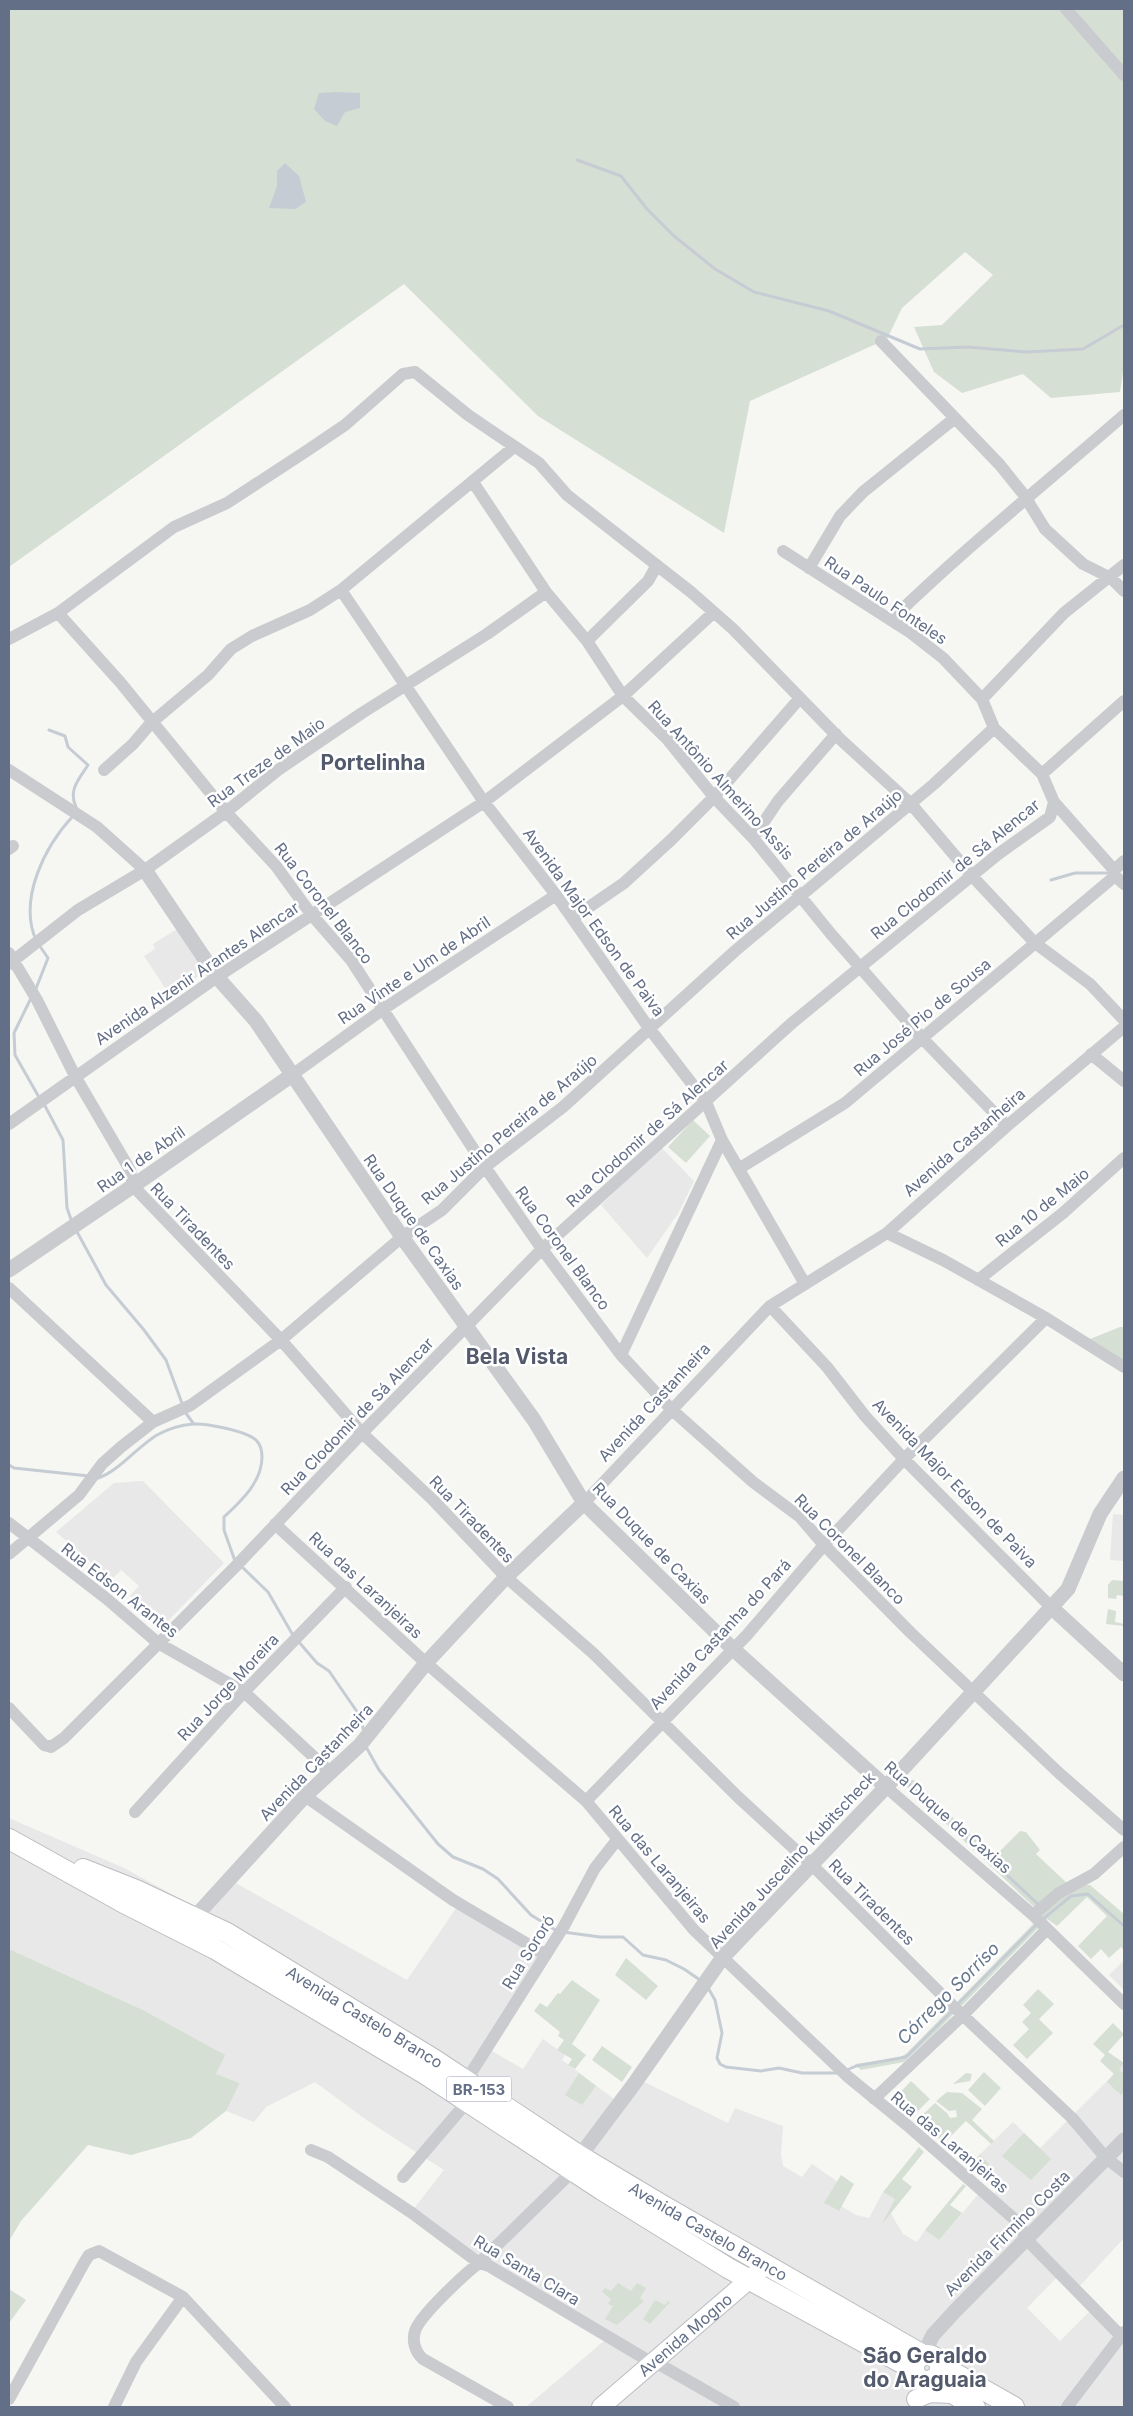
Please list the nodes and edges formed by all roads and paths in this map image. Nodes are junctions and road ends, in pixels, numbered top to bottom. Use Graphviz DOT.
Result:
graph roads {
  1 [pos="1066,9"];
  2 [pos="1124,75"];
  3 [pos="881,341"];
  4 [pos="1124,415"];
  5 [pos="954,418"];
  6 [pos="514,447"];
  7 [pos="472,482"];
  8 [pos="1027,500"];
  9 [pos="783,551"];
  10 [pos="657,565"];
  11 [pos="1124,565"];
  12 [pos="809,568"];
  13 [pos="1111,578"];
  14 [pos="341,590"];
  15 [pos="1124,591"];
  16 [pos="546,592"];
  17 [pos="58,613"];
  18 [pos="713,613"];
  19 [pos="891,620"];
  20 [pos="9,639"];
  21 [pos="587,641"];
  22 [pos="407,686"];
  23 [pos="623,696"];
  24 [pos="800,698"];
  25 [pos="982,699"];
  26 [pos="1124,701"];
  27 [pos="151,723"];
  28 [pos="994,728"];
  29 [pos="836,734"];
  30 [pos="9,770"];
  31 [pos="104,770"];
  32 [pos="1042,774"];
  33 [pos="714,798"];
  34 [pos="484,802"];
  35 [pos="1054,802"];
  36 [pos="910,804"];
  37 [pos="226,812"];
  38 [pos="753,838"];
  39 [pos="1124,861"];
  40 [pos="145,870"];
  41 [pos="972,877"];
  42 [pos="1118,877"];
  43 [pos="556,895"];
  44 [pos="802,897"];
  45 [pos="311,914"];
  46 [pos="572,918"];
  47 [pos="1035,943"];
  48 [pos="11,959"];
  49 [pos="861,968"];
  50 [pos="217,977"];
  51 [pos="382,1010"];
  52 [pos="1124,1020"];
  53 [pos="1124,1027"];
  54 [pos="649,1028"];
  55 [pos="922,1038"];
  56 [pos="1091,1054"];
  57 [pos="292,1075"];
  58 [pos="75,1076"];
  59 [pos="1124,1081"];
  60 [pos="706,1102"];
  61 [pos="9,1124"];
  62 [pos="1007,1126"];
  63 [pos="722,1140"];
  64 [pos="1124,1158"];
  65 [pos="485,1167"];
  66 [pos="740,1168"];
  67 [pos="133,1186"];
  68 [pos="887,1232"];
  69 [pos="402,1237"];
  70 [pos="542,1249"];
  71 [pos="9,1270"];
  72 [pos="978,1280"];
  73 [pos="805,1284"];
  74 [pos="9,1288"];
  75 [pos="770,1306"];
  76 [pos="1046,1318"];
  77 [pos="466,1328"];
  78 [pos="281,1340"];
  79 [pos="621,1356"];
  80 [pos="1124,1367"];
  81 [pos="671,1409"];
  82 [pos="153,1422"];
  83 [pos="362,1433"];
  84 [pos="904,1459"];
  85 [pos="1124,1478"];
  86 [pos="584,1503"];
  87 [pos="9,1523"];
  88 [pos="275,1524"];
  89 [pos="26,1539"];
  90 [pos="824,1545"];
  91 [pos="9,1554"];
  92 [pos="506,1578"];
  93 [pos="346,1587"];
  94 [pos="1051,1607"];
  95 [pos="158,1642"];
  96 [pos="732,1648"];
  97 [pos="426,1663"];
  98 [pos="1124,1674"];
  99 [pos="244,1692"];
  100 [pos="973,1692"];
  101 [pos="9,1708"];
  102 [pos="661,1722"];
  103 [pos="330,1772"];
  104 [pos="886,1787"];
  105 [pos="305,1796"];
  106 [pos="586,1801"];
  107 [pos="135,1812"];
  108 [pos="1124,1830"];
  109 [pos="617,1840"];
  110 [pos="16,1843"];
  111 [pos="1124,1848"];
  112 [pos="812,1865"];
  113 [pos="194,1918"];
  114 [pos="1040,1922"];
  115 [pos="546,1955"];
  116 [pos="723,1957"];
  117 [pos="1124,2004"];
  118 [pos="958,2011"];
  119 [pos="463,2092"];
  120 [pos="874,2099"];
  121 [pos="1124,2140"];
  122 [pos="311,2150"];
  123 [pos="1106,2158"];
  124 [pos="576,2163"];
  125 [pos="1124,2172"];
  126 [pos="403,2177"];
  127 [pos="1025,2238"];
  128 [pos="479,2263"];
  129 [pos="773,2269"];
  130 [pos="749,2280"];
  131 [pos="183,2297"];
  132 [pos="844,2309"];
  133 [pos="834,2326"];
  134 [pos="1122,2334"];
  135 [pos="653,2362"];
  136 [pos="927,2367"];
  137 [pos="952,2394"];
  138 [pos="9,2399"];
  139 [pos="911,2403"];
  140 [pos="114,2407"];
  141 [pos="285,2407"];
  142 [pos="508,2407"];
  143 [pos="601,2407"];
  144 [pos="734,2407"];
  145 [pos="975,2407"];
  146 [pos="1014,2407"];
  147 [pos="1067,2407"];
  1 -- 2 [label="street"];
  3 -- 5 [label="street"];
  4 -- 8 [label="street"];
  5 -- 8 [label="street"];
  5 -- 12 [label="street"];
  6 -- 7 [label="street"];
  6 -- 10 [label="street"];
  6 -- 17 [label="street"];
  7 -- 14 [label="street"];
  7 -- 16 [label="street, Rua Antônio Almerino Assis"];
  8 -- 13 [label="street"];
  8 -- 19 [label="street"];
  9 -- 12 [label="street, Rua Paulo Fonteles"];
  10 -- 18 [label="street"];
  10 -- 21 [label="street"];
  11 -- 13 [label="street"];
  12 -- 19 [label="street, Rua Paulo Fonteles"];
  13 -- 15 [label="street"];
  13 -- 25 [label="street"];
  14 -- 22 [label="street, Avenida Major Edson de Paiva"];
  14 -- 27 [label="street"];
  16 -- 21 [label="street, Rua Antônio Almerino Assis"];
  16 -- 22 [label="street, Rua Treze de Maio"];
  17 -- 20 [label="street"];
  17 -- 27 [label="street, Rua Coronel Blanco"];
  18 -- 23 [label="street, Avenida Alzenir Arantes Alencar"];
  18 -- 24 [label="street"];
  19 -- 25 [label="street, Rua Paulo Fonteles"];
  21 -- 23 [label="street, Rua Antônio Almerino Assis"];
  22 -- 34 [label="street, Avenida Major Edson de Paiva"];
  22 -- 37 [label="street, Rua Treze de Maio"];
  23 -- 33 [label="street, Rua Antônio Almerino Assis"];
  23 -- 34 [label="street, Avenida Alzenir Arantes Alencar"];
  24 -- 29 [label="street"];
  24 -- 33 [label="street"];
  25 -- 28 [label="street, Rua Paulo Fonteles"];
  26 -- 32 [label="street"];
  27 -- 31 [label="street"];
  27 -- 37 [label="street, Rua Coronel Blanco"];
  28 -- 32 [label="street, Rua Paulo Fonteles"];
  28 -- 36 [label="street, Rua Justino Pereira de Araújo"];
  29 -- 36 [label="street"];
  29 -- 38 [label="street"];
  30 -- 40 [label="street, Rua Duque de Caxias"];
  32 -- 35 [label="street, Rua Paulo Fonteles"];
  33 -- 38 [label="street, Rua Antônio Almerino Assis"];
  33 -- 46 [label="street"];
  34 -- 43 [label="street, Avenida Major Edson de Paiva"];
  34 -- 45 [label="street, Avenida Alzenir Arantes Alencar"];
  35 -- 41 [label="street, Rua Clodomir de Sá Alencar"];
  35 -- 42 [label="street, Rua Paulo Fonteles"];
  36 -- 41 [label="street"];
  36 -- 44 [label="street, Rua Justino Pereira de Araújo"];
  37 -- 40 [label="street, Rua Treze de Maio"];
  37 -- 45 [label="street, Rua Coronel Blanco"];
  38 -- 44 [label="street, Rua Antônio Almerino Assis"];
  39 -- 42 [label="street, Rua José Pio de Sousa"];
  40 -- 48 [label="street, Rua Treze de Maio"];
  40 -- 50 [label="street, Rua Duque de Caxias"];
  41 -- 47 [label="street"];
  41 -- 49 [label="street, Rua Clodomir de Sá Alencar"];
  42 -- 47 [label="street, Rua José Pio de Sousa"];
  43 -- 46 [label="street, Avenida Major Edson de Paiva"];
  43 -- 51 [label="street, Rua Vinte e Um de Abril"];
  44 -- 49 [label="street, Rua Antônio Almerino Assis"];
  44 -- 54 [label="street, Rua Justino Pereira de Araújo"];
  45 -- 50 [label="street, Avenida Alzenir Arantes Alencar"];
  45 -- 51 [label="street, Rua Coronel Blanco"];
  46 -- 54 [label="street, Avenida Major Edson de Paiva"];
  47 -- 52 [label="street"];
  47 -- 55 [label="street, Rua José Pio de Sousa"];
  48 -- 58 [label="street, Rua Tiradentes"];
  49 -- 55 [label="street, Rua Antônio Almerino Assis"];
  49 -- 60 [label="street, Rua Clodomir de Sá Alencar"];
  50 -- 57 [label="street, Rua Duque de Caxias"];
  50 -- 58 [label="street, Avenida Alzenir Arantes Alencar"];
  51 -- 57 [label="street, Rua Vinte e Um de Abril"];
  51 -- 65 [label="street, Rua Coronel Blanco"];
  53 -- 56 [label="street, Avenida Castanheira"];
  54 -- 60 [label="street, Avenida Major Edson de Paiva"];
  54 -- 65 [label="street, Rua Justino Pereira de Araújo"];
  55 -- 62 [label="street, Rua Antônio Almerino Assis"];
  55 -- 66 [label="street, Rua José Pio de Sousa"];
  56 -- 59 [label="street"];
  56 -- 62 [label="street, Avenida Castanheira"];
  57 -- 67 [label="street, Rua 1 de Abril"];
  57 -- 69 [label="street, Rua Duque de Caxias"];
  58 -- 61 [label="street, Avenida Alzenir Arantes Alencar"];
  58 -- 67 [label="street, Rua Tiradentes"];
  60 -- 63 [label="street, Avenida Major Edson de Paiva"];
  60 -- 70 [label="street, Rua Clodomir de Sá Alencar"];
  62 -- 68 [label="street, Avenida Castanheira"];
  63 -- 66 [label="street, Avenida Major Edson de Paiva"];
  63 -- 79 [label="street"];
  64 -- 72 [label="street, Rua 10 de Maio"];
  65 -- 69 [label="street, Rua Justino Pereira de Araújo"];
  65 -- 70 [label="street, Rua Coronel Blanco"];
  66 -- 73 [label="street, Avenida Major Edson de Paiva"];
  67 -- 71 [label="street, Rua 1 de Abril"];
  67 -- 78 [label="street, Rua Tiradentes"];
  68 -- 72 [label="street"];
  68 -- 73 [label="street, Avenida Castanheira"];
  69 -- 77 [label="street, Rua Duque de Caxias"];
  69 -- 78 [label="street, Rua Justino Pereira de Araújo"];
  70 -- 77 [label="street, Rua Clodomir de Sá Alencar"];
  70 -- 79 [label="street, Rua Coronel Blanco"];
  72 -- 76 [label="street"];
  73 -- 75 [label="street, Avenida Castanheira"];
  74 -- 82 [label="street"];
  75 -- 81 [label="street, Avenida Castanheira"];
  75 -- 84 [label="street, Avenida Major Edson de Paiva"];
  76 -- 80 [label="street"];
  76 -- 84 [label="street, Avenida Castanha do Pará"];
  77 -- 83 [label="street, Rua Clodomir de Sá Alencar"];
  77 -- 86 [label="street, Rua Duque de Caxias"];
  78 -- 82 [label="street, Rua Justino Pereira de Araújo"];
  78 -- 83 [label="street, Rua Tiradentes"];
  79 -- 81 [label="street, Rua Coronel Blanco"];
  81 -- 86 [label="street, Avenida Castanheira"];
  81 -- 90 [label="street, Rua Coronel Blanco"];
  82 -- 89 [label="street, Rua Justino Pereira de Araújo"];
  83 -- 88 [label="street, Rua Clodomir de Sá Alencar"];
  83 -- 92 [label="street, Rua Tiradentes"];
  84 -- 90 [label="street, Avenida Castanha do Pará"];
  84 -- 94 [label="street, Avenida Major Edson de Paiva"];
  85 -- 94 [label="street, Avenida Juscelino Kubitscheck"];
  86 -- 92 [label="street, Avenida Castanheira"];
  86 -- 96 [label="street, Rua Duque de Caxias"];
  87 -- 89 [label="street, Rua Edson Arantes"];
  88 -- 93 [label="street, Rua das Laranjeiras"];
  88 -- 95 [label="street, Rua Clodomir de Sá Alencar"];
  89 -- 91 [label="street, Rua Justino Pereira de Araújo"];
  89 -- 95 [label="street, Rua Edson Arantes"];
  90 -- 96 [label="street, Avenida Castanha do Pará"];
  90 -- 100 [label="street, Rua Coronel Blanco"];
  92 -- 97 [label="street, Avenida Castanheira"];
  92 -- 102 [label="street, Rua Tiradentes"];
  93 -- 97 [label="street, Rua das Laranjeiras"];
  93 -- 99 [label="street, Rua Jorge Moreira"];
  94 -- 98 [label="street, Avenida Major Edson de Paiva"];
  94 -- 100 [label="street, Avenida Juscelino Kubitscheck"];
  95 -- 99 [label="street, Rua Edson Arantes"];
  95 -- 101 [label="street, Rua Clodomir de Sá Alencar"];
  96 -- 102 [label="street, Avenida Castanha do Pará"];
  96 -- 104 [label="street, Rua Duque de Caxias"];
  97 -- 103 [label="street, Avenida Castanheira"];
  97 -- 106 [label="street, Rua das Laranjeiras"];
  99 -- 103 [label="street, Rua Edson Arantes"];
  99 -- 107 [label="street, Rua Jorge Moreira"];
  100 -- 104 [label="street, Avenida Juscelino Kubitscheck"];
  100 -- 108 [label="street, Rua Coronel Blanco"];
  102 -- 106 [label="street, Avenida Castanha do Pará"];
  102 -- 112 [label="street, Rua Tiradentes"];
  103 -- 105 [label="street, Avenida Castanheira"];
  104 -- 112 [label="street, Avenida Juscelino Kubitscheck"];
  104 -- 114 [label="street, Rua Duque de Caxias"];
  105 -- 113 [label="street, Avenida Castanheira"];
  105 -- 115 [label="street"];
  106 -- 109 [label="street, Rua das Laranjeiras"];
  109 -- 115 [label="street, Rua Sororó"];
  109 -- 116 [label="street, Rua das Laranjeiras"];
  110 -- 113 [label="main road, Avenida Castelo Branco / BR-153"];
  110 -- 119 [label="main road, Avenida Castelo Branco / BR-153"];
  111 -- 114 [label="street"];
  112 -- 116 [label="street, Avenida Juscelino Kubitscheck"];
  112 -- 118 [label="street, Rua Tiradentes"];
  113 -- 119 [label="main road, Avenida Castelo Branco / BR-153"];
  114 -- 117 [label="street, Rua Duque de Caxias"];
  114 -- 118 [label="street"];
  115 -- 119 [label="street, Rua Sororó"];
  116 -- 120 [label="street, Rua das Laranjeiras"];
  116 -- 124 [label="street, Avenida Juscelino Kubitscheck"];
  118 -- 120 [label="street"];
  118 -- 123 [label="street, Rua Tiradentes"];
  119 -- 124 [label="main road, Avenida Castelo Branco / BR-153"];
  119 -- 126 [label="street, Rua Sororó"];
  120 -- 127 [label="street, Rua das Laranjeiras"];
  121 -- 123 [label="street, Avenida Firmino Costa"];
  122 -- 128 [label="street, Rua Santa Clara"];
  123 -- 125 [label="street, Rua Tiradentes"];
  123 -- 127 [label="street, Avenida Firmino Costa"];
  124 -- 128 [label="street, Avenida Juscelino Kubitscheck"];
  124 -- 129 [label="main road, Avenida Castelo Branco / BR-153"];
  124 -- 130 [label="main road, Avenida Castelo Branco / BR-153"];
  127 -- 134 [label="street, Rua das Laranjeiras"];
  127 -- 136 [label="street, Avenida Firmino Costa"];
  128 -- 135 [label="street, Rua Santa Clara"];
  128 -- 142 [label="street, Avenida Juscelino Kubitscheck"];
  129 -- 130 [label="main road, Avenida Mogno"];
  129 -- 132 [label="main road, Avenida Castelo Branco / BR-153"];
  130 -- 133 [label="main road, Avenida Castelo Branco / BR-153"];
  130 -- 135 [label="main road, Avenida Mogno"];
  131 -- 138 [label="street"];
  131 -- 140 [label="street"];
  131 -- 141 [label="street"];
  132 -- 133 [label="main road"];
  132 -- 136 [label="main road, Avenida Castelo Branco / BR-153"];
  133 -- 136 [label="main road, Avenida Castelo Branco / BR-153"];
  134 -- 147 [label="street"];
  135 -- 143 [label="main road, Avenida Mogno"];
  135 -- 144 [label="street, Rua Santa Clara"];
  136 -- 137 [label="main road, Avenida Castelo Branco / BR-153"];
  136 -- 139 [label="main road"];
  136 -- 146 [label="main road, Avenida Castelo Branco / BR-153"];
  137 -- 139 [label="main road"];
  137 -- 145 [label="main road, Avenida Castelo Branco / BR-153"];
}
